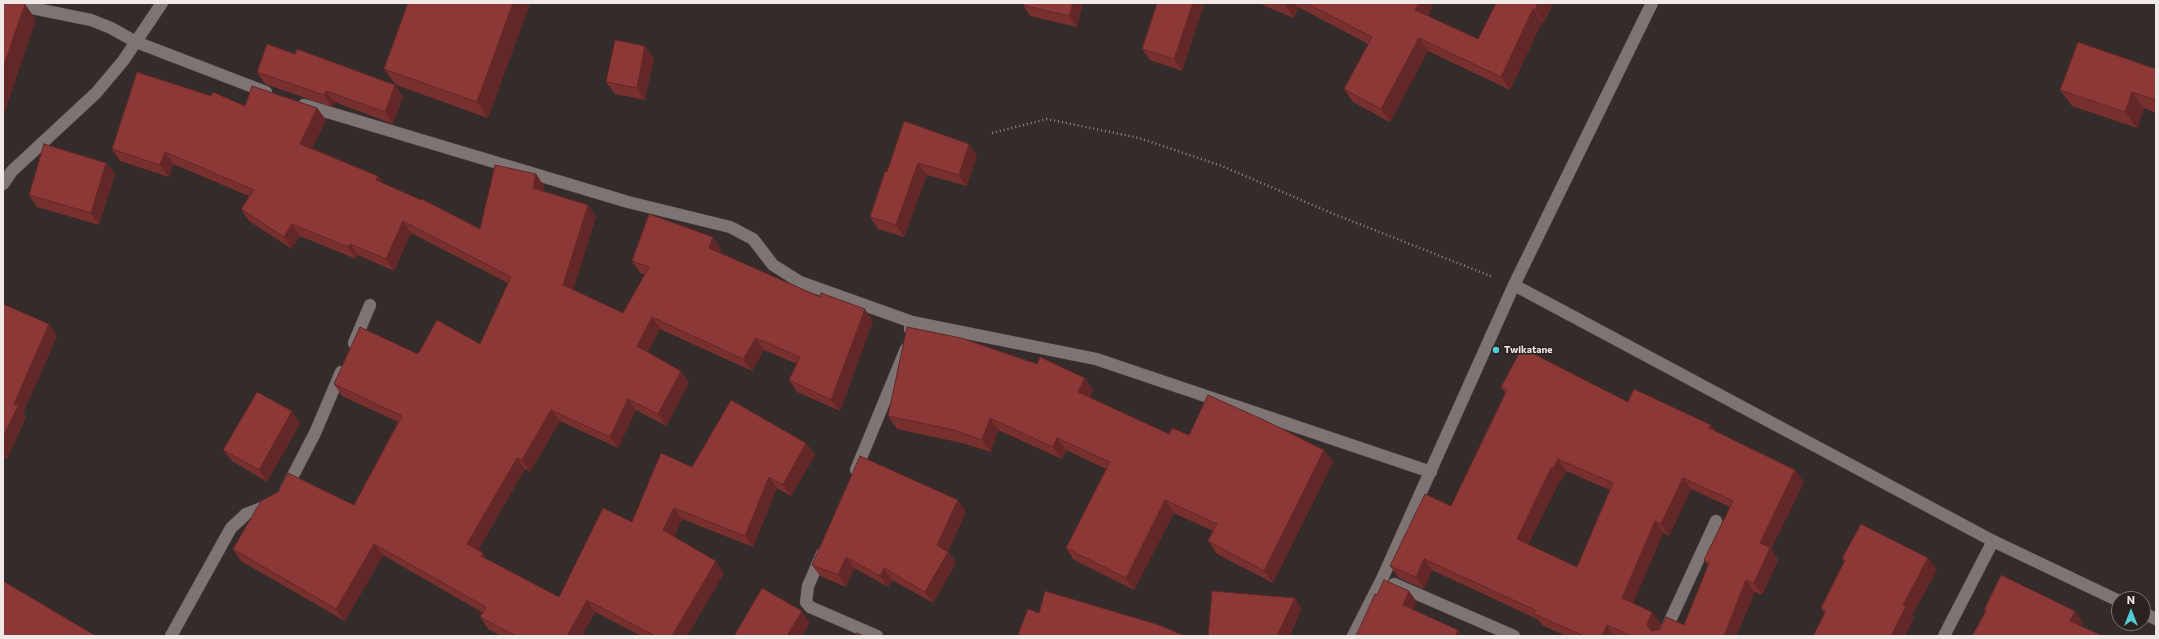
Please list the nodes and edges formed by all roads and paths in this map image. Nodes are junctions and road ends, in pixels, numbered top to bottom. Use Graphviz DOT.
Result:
graph roads {
  1 [pos="7,3"];
  2 [pos="162,3"];
  3 [pos="1652,3"];
  4 [pos="136,42"];
  5 [pos="280,97"];
  6 [pos="294,103"];
  7 [pos="992,133"];
  8 [pos="3,184"];
  9 [pos="1514,286"];
  10 [pos="370,306"];
  11 [pos="912,322"];
  12 [pos="1431,472"];
  13 [pos="850,484"];
  14 [pos="1716,521"];
  15 [pos="1993,541"];
  16 [pos="826,542"];
  17 [pos="1382,579"];
  18 [pos="2111,597"];
  19 [pos="171,636"];
  20 [pos="877,636"];
  21 [pos="1353,636"];
  22 [pos="1514,636"];
  23 [pos="1663,636"];
  24 [pos="1944,636"];
  1 -- 4 [label="street"];
  2 -- 4 [label="street"];
  3 -- 9 [label="street"];
  4 -- 5 [label="street"];
  4 -- 8 [label="street"];
  6 -- 11 [label="street"];
  7 -- 9 [label="path"];
  9 -- 12 [label="street"];
  9 -- 15 [label="street"];
  10 -- 19 [label="street"];
  11 -- 12 [label="street"];
  11 -- 13 [label="street"];
  12 -- 17 [label="street"];
  14 -- 23 [label="street"];
  15 -- 18 [label="street"];
  15 -- 24 [label="street"];
  16 -- 20 [label="street"];
  17 -- 21 [label="street"];
  17 -- 22 [label="street"];
}
